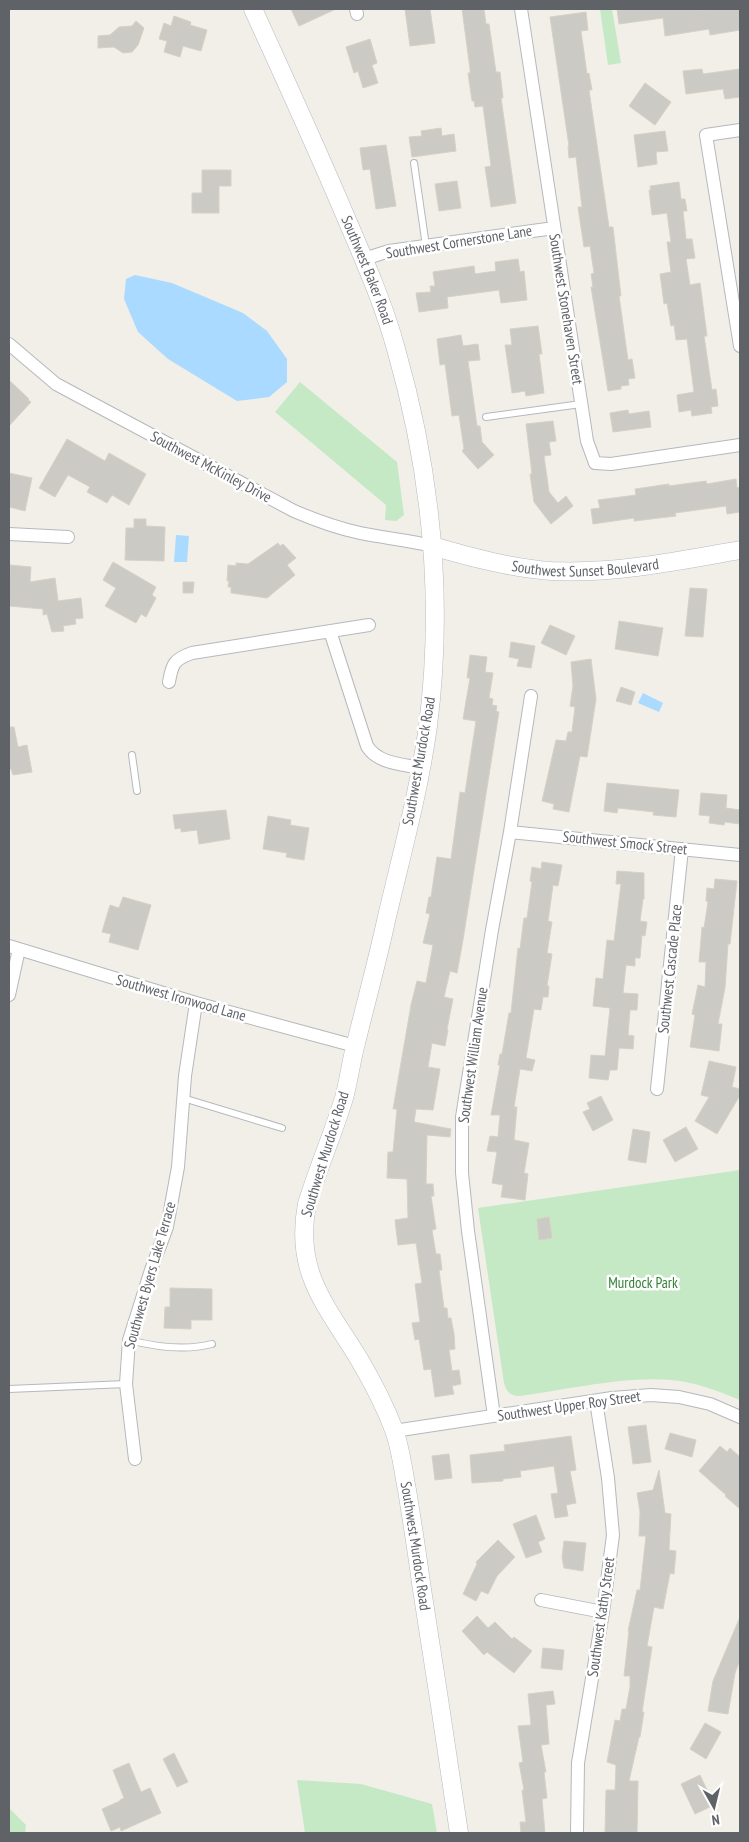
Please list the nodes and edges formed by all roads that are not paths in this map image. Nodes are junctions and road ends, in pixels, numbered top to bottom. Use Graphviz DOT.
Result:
graph roads {
  1 [pos="253,9"];
  2 [pos="521,9"];
  3 [pos="740,130"];
  4 [pos="414,163"];
  5 [pos="554,228"];
  6 [pos="426,246"];
  7 [pos="364,259"];
  8 [pos="740,339"];
  9 [pos="9,344"];
  10 [pos="581,404"];
  11 [pos="486,417"];
  12 [pos="740,445"];
  13 [pos="9,534"];
  14 [pos="68,537"];
  15 [pos="432,546"];
  16 [pos="740,550"];
  17 [pos="369,625"];
  18 [pos="330,631"];
  19 [pos="170,682"];
  20 [pos="531,696"];
  21 [pos="132,755"];
  22 [pos="421,768"];
  23 [pos="137,791"];
  24 [pos="510,832"];
  25 [pos="682,849"];
  26 [pos="740,855"];
  27 [pos="14,948"];
  28 [pos="9,995"];
  29 [pos="196,1003"];
  30 [pos="355,1046"];
  31 [pos="657,1089"];
  32 [pos="183,1098"];
  33 [pos="282,1128"];
  34 [pos="129,1340"];
  35 [pos="212,1344"];
  36 [pos="126,1384"];
  37 [pos="9,1389"];
  38 [pos="596,1401"];
  39 [pos="494,1416"];
  40 [pos="740,1417"];
  41 [pos="394,1431"];
  42 [pos="135,1458"];
  43 [pos="541,1600"];
  44 [pos="603,1612"];
  45 [pos="459,1833"];
  46 [pos="577,1833"];
  1 -- 7 [label="main road, Southwest Baker Road"];
  2 -- 5 [label="street, Southwest Stonehaven Street"];
  3 -- 8 [label="street"];
  4 -- 6 [label="lane"];
  5 -- 6 [label="street, Southwest Cornerstone Lane"];
  5 -- 10 [label="street, Southwest Stonehaven Street"];
  6 -- 7 [label="street, Southwest Cornerstone Lane"];
  7 -- 15 [label="main road, Southwest Baker Road"];
  9 -- 15 [label="street, Southwest McKinley Drive"];
  10 -- 11 [label="lane"];
  10 -- 12 [label="street, Southwest Stonehaven Street"];
  13 -- 14 [label="street"];
  15 -- 16 [label="main road, Southwest Sunset Boulevard"];
  15 -- 22 [label="main road, Southwest Murdock Road"];
  17 -- 18 [label="street"];
  18 -- 19 [label="street"];
  18 -- 22 [label="street"];
  20 -- 24 [label="street, Southwest William Avenue"];
  21 -- 23 [label="lane"];
  22 -- 30 [label="main road, Southwest Murdock Road"];
  24 -- 25 [label="street, Southwest Smock Street"];
  24 -- 39 [label="street, Southwest William Avenue"];
  25 -- 26 [label="street, Southwest Smock Street"];
  25 -- 31 [label="street, Southwest Cascade Place"];
  27 -- 28 [label="street"];
  27 -- 29 [label="street, Southwest Ironwood Lane"];
  29 -- 30 [label="street, Southwest Ironwood Lane"];
  29 -- 32 [label="street, Southwest Byers Lake Terrace"];
  30 -- 41 [label="main road, Southwest Murdock Road"];
  32 -- 33 [label="lane"];
  32 -- 34 [label="street, Southwest Byers Lake Terrace"];
  34 -- 35 [label="lane"];
  34 -- 36 [label="street, Southwest Byers Lake Terrace"];
  36 -- 37 [label="lane"];
  36 -- 42 [label="street, Southwest Byers Lake Terrace"];
  38 -- 39 [label="street, Southwest Upper Roy Street"];
  38 -- 40 [label="street, Southwest Upper Roy Street"];
  38 -- 44 [label="street, Southwest Kathy Street"];
  39 -- 41 [label="street, Southwest Upper Roy Street"];
  41 -- 45 [label="main road, Southwest Murdock Road"];
  43 -- 44 [label="street"];
  44 -- 46 [label="street, Southwest Kathy Street"];
}
